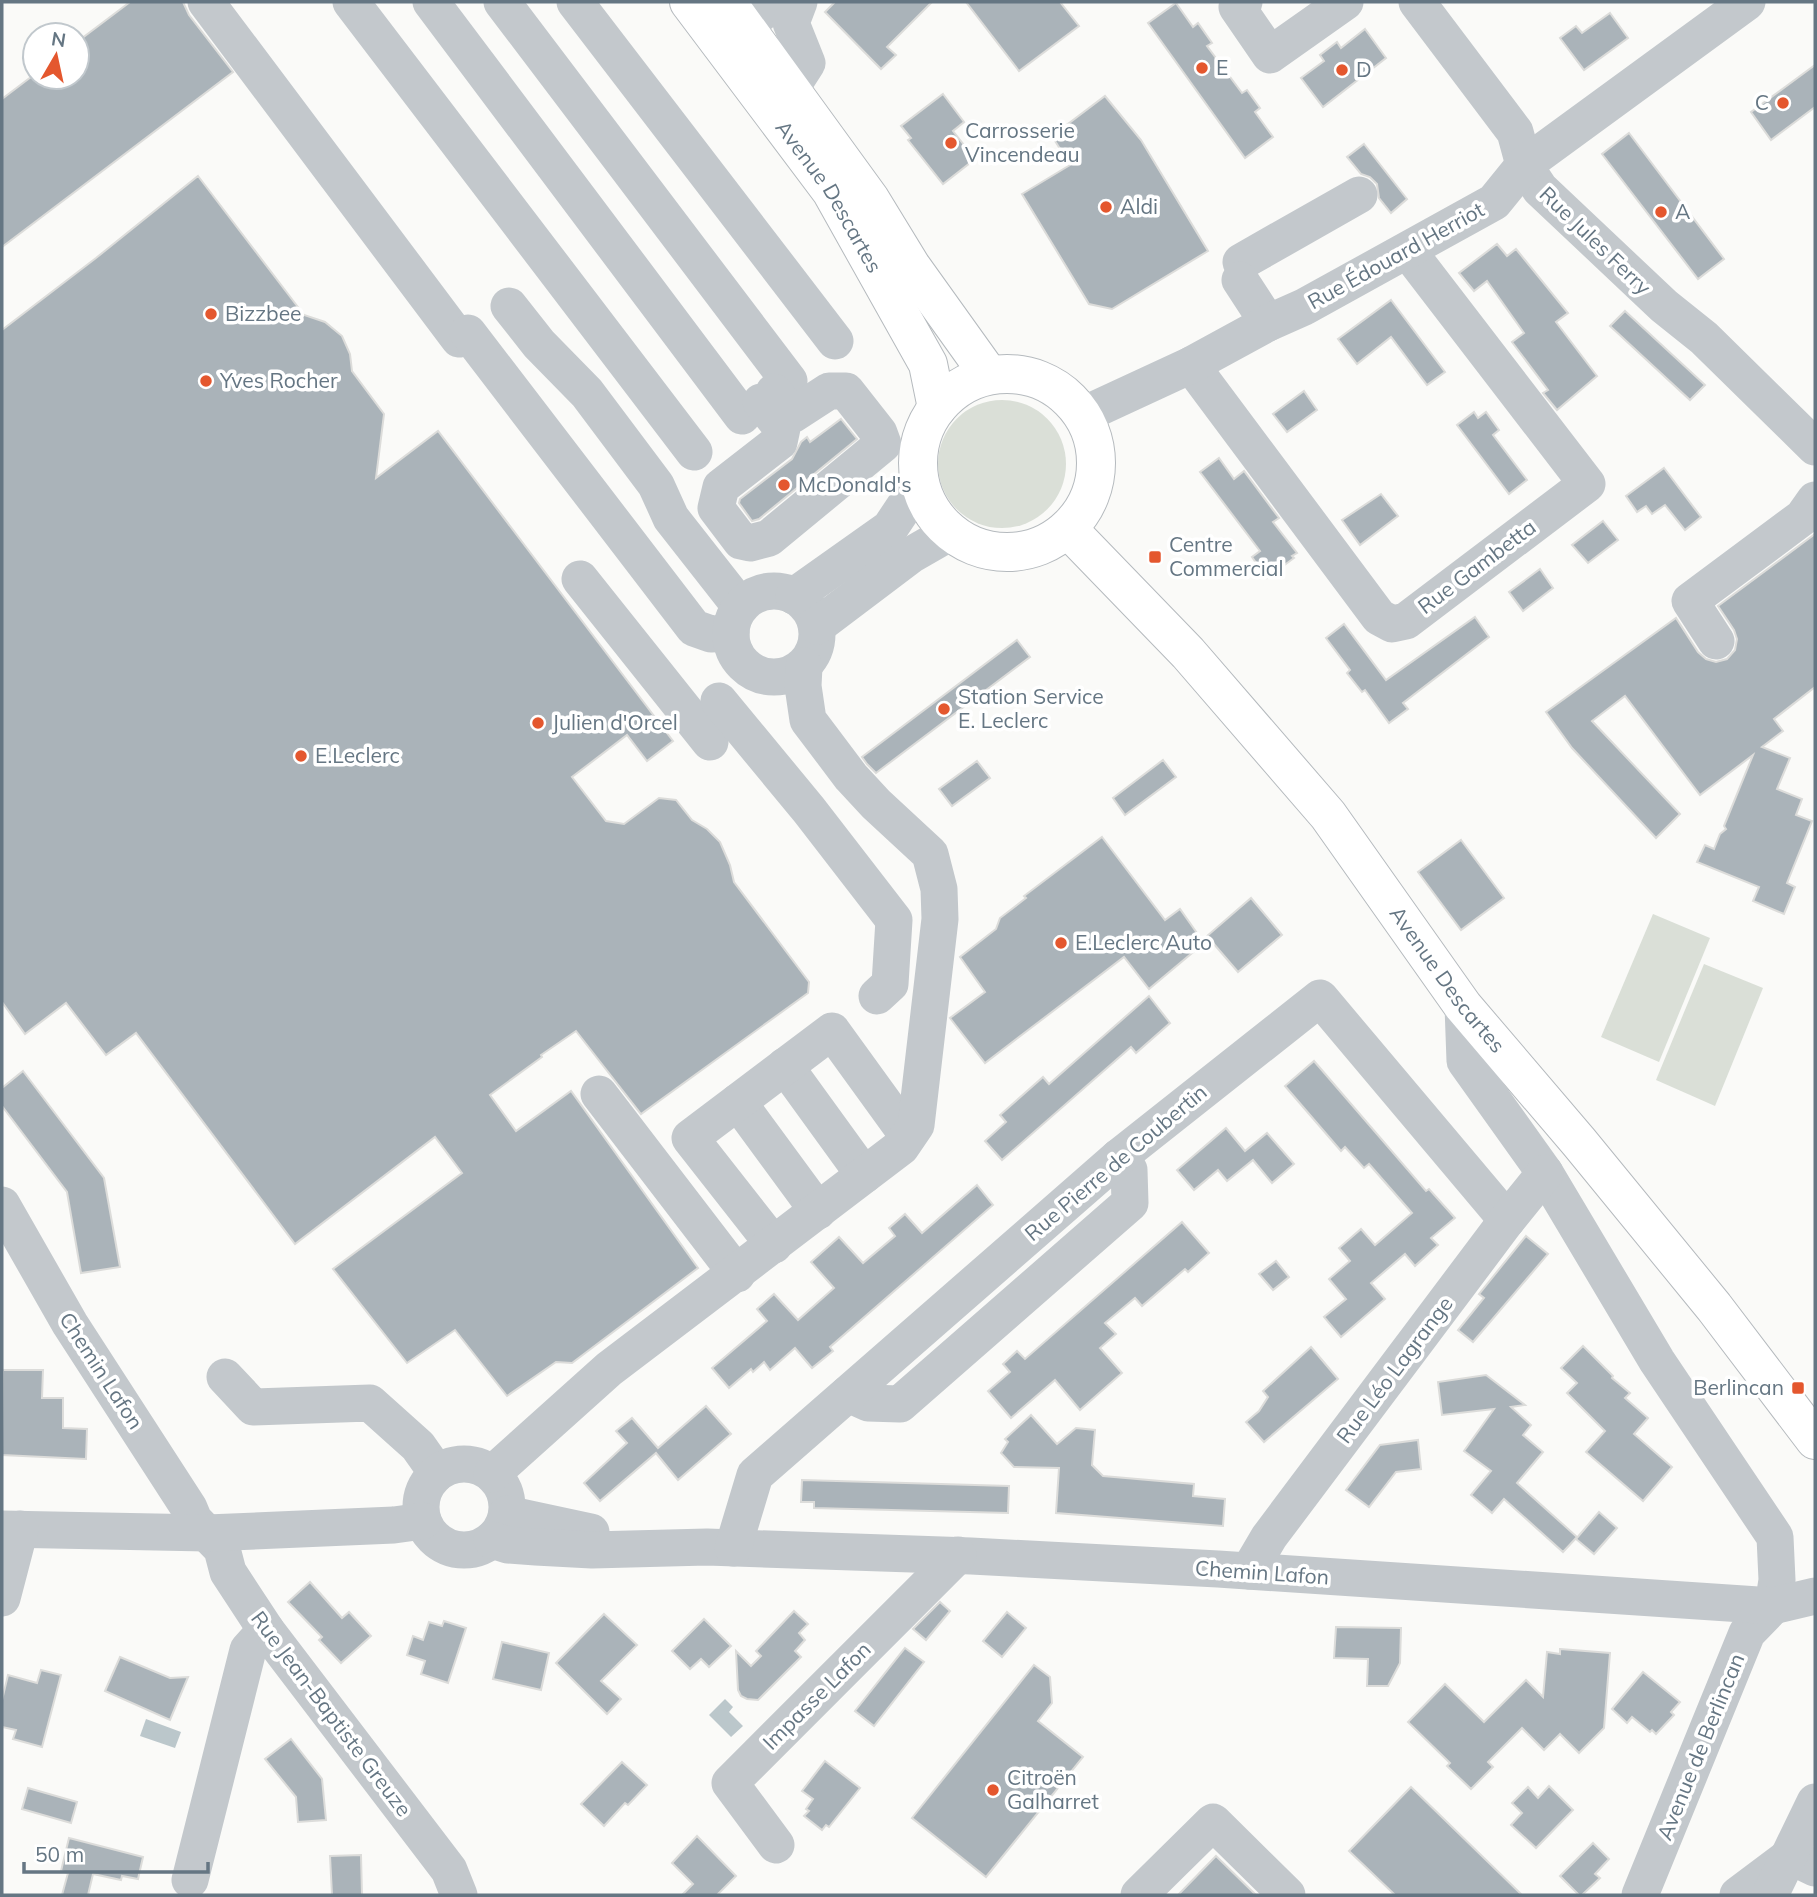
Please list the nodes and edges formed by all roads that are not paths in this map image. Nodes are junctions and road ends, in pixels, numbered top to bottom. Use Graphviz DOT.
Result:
graph roads {
  1 [pos="206,2"];
  2 [pos="351,2"];
  3 [pos="432,2"];
  4 [pos="502,2"];
  5 [pos="575,2"];
  6 [pos="689,2"];
  7 [pos="799,2"];
  8 [pos="1244,2"];
  9 [pos="1345,2"];
  10 [pos="1417,2"];
  11 [pos="1747,2"];
  12 [pos="749,10"];
  13 [pos="791,88"];
  14 [pos="1524,165"];
  15 [pos="1359,195"];
  16 [pos="1408,250"];
  17 [pos="509,306"];
  18 [pos="1268,323"];
  19 [pos="835,341"];
  20 [pos="1191,365"];
  21 [pos="989,375"];
  22 [pos="767,398"];
  23 [pos="937,408"];
  24 [pos="1083,415"];
  25 [pos="1815,447"];
  26 [pos="694,452"];
  27 [pos="920,483"];
  28 [pos="1815,500"];
  29 [pos="1068,529"];
  30 [pos="951,532"];
  31 [pos="580,579"];
  32 [pos="794,596"];
  33 [pos="736,620"];
  34 [pos="817,626"];
  35 [pos="1716,641"];
  36 [pos="745,666"];
  37 [pos="804,666"];
  38 [pos="719,701"];
  39 [pos="710,742"];
  40 [pos="930,854"];
  41 [pos="877,996"];
  42 [pos="1463,1006"];
  43 [pos="785,1066"];
  44 [pos="599,1094"];
  45 [pos="738,1102"];
  46 [pos="908,1136"];
  47 [pos="1545,1173"];
  48 [pos="864,1175"];
  49 [pos="2,1205"];
  50 [pos="818,1211"];
  51 [pos="1507,1220"];
  52 [pos="774,1245"];
  53 [pos="737,1274"];
  54 [pos="225,1377"];
  55 [pos="1815,1440"];
  56 [pos="437,1473"];
  57 [pos="492,1474"];
  58 [pos="423,1521"];
  59 [pos="499,1527"];
  60 [pos="11,1529"];
  61 [pos="206,1533"];
  62 [pos="720,1548"];
  63 [pos="958,1555"];
  64 [pos="1249,1572"];
  65 [pos="1815,1596"];
  66 [pos="2,1598"];
  67 [pos="1773,1606"];
  68 [pos="266,1630"];
  69 [pos="1815,1802"];
  70 [pos="776,1845"];
  71 [pos="1803,1862"];
  72 [pos="190,1880"];
  73 [pos="459,1895"];
  74 [pos="1139,1895"];
  75 [pos="1287,1895"];
  76 [pos="1640,1895"];
  77 [pos="1738,1895"];
  78 [pos="1770,1895"];
  1 -- 33 [label="street"];
  2 -- 26 [label="street"];
  3 -- 22 [label="street"];
  4 -- 22 [label="street"];
  5 -- 19 [label="street"];
  6 -- 23 [label="main road, Avenue Descartes"];
  7 -- 13 [label="street"];
  8 -- 9 [label="street"];
  10 -- 14 [label="street, Rue Jules Ferry"];
  11 -- 14 [label="street, Rue Édouard Herriot"];
  12 -- 13 [label="main road, Avenue Descartes"];
  13 -- 21 [label="main road, Avenue Descartes"];
  14 -- 16 [label="street, Rue Édouard Herriot"];
  14 -- 25 [label="street, Rue Jules Ferry"];
  15 -- 18 [label="street"];
  16 -- 18 [label="street, Rue Édouard Herriot"];
  16 -- 20 [label="street, Rue Gambetta"];
  17 -- 33 [label="street"];
  18 -- 20 [label="street, Rue Édouard Herriot"];
  20 -- 24 [label="street, Rue Édouard Herriot"];
  21 -- 23 [label="main road"];
  21 -- 24 [label="main road"];
  22 -- 22 [label="street"];
  23 -- 27 [label="main road"];
  24 -- 29 [label="main road"];
  27 -- 30 [label="main road"];
  27 -- 32 [label="street"];
  28 -- 35 [label="street"];
  29 -- 30 [label="main road"];
  29 -- 42 [label="main road, Avenue Descartes"];
  30 -- 34 [label="street"];
  31 -- 39 [label="street"];
  32 -- 33 [label="street"];
  32 -- 34 [label="street"];
  33 -- 36 [label="street"];
  34 -- 37 [label="street"];
  36 -- 37 [label="street"];
  36 -- 40 [label="street"];
  37 -- 40 [label="street"];
  38 -- 41 [label="street"];
  40 -- 46 [label="street"];
  42 -- 47 [label="street"];
  42 -- 55 [label="main road, Avenue Descartes"];
  43 -- 45 [label="street"];
  43 -- 46 [label="street"];
  43 -- 48 [label="street"];
  44 -- 53 [label="street"];
  45 -- 50 [label="street"];
  45 -- 52 [label="street"];
  46 -- 48 [label="street"];
  47 -- 51 [label="street, Rue Léo Lagrange"];
  47 -- 67 [label="street"];
  48 -- 50 [label="street"];
  49 -- 61 [label="street, Chemin Lafon"];
  50 -- 52 [label="street"];
  51 -- 62 [label="street, Rue Pierre de Coubertin"];
  51 -- 64 [label="street, Rue Léo Lagrange"];
  52 -- 53 [label="street"];
  53 -- 57 [label="street"];
  54 -- 56 [label="street"];
  56 -- 57 [label="street"];
  56 -- 58 [label="street"];
  57 -- 59 [label="street"];
  58 -- 59 [label="street"];
  58 -- 61 [label="street"];
  59 -- 62 [label="street, Chemin Lafon"];
  60 -- 61 [label="street"];
  60 -- 66 [label="street"];
  61 -- 68 [label="street, Rue Jean-Baptiste Greuze"];
  62 -- 63 [label="street, Chemin Lafon"];
  63 -- 64 [label="street, Chemin Lafon"];
  63 -- 70 [label="street, Impasse Lafon"];
  64 -- 67 [label="street, Chemin Lafon"];
  65 -- 67 [label="street, Chemin Lafon"];
  67 -- 76 [label="street, Avenue de Berlincan"];
  68 -- 72 [label="street"];
  68 -- 73 [label="street, Rue Jean-Baptiste Greuze"];
  69 -- 71 [label="street"];
  71 -- 77 [label="street"];
  71 -- 78 [label="street"];
  74 -- 75 [label="street"];
}
